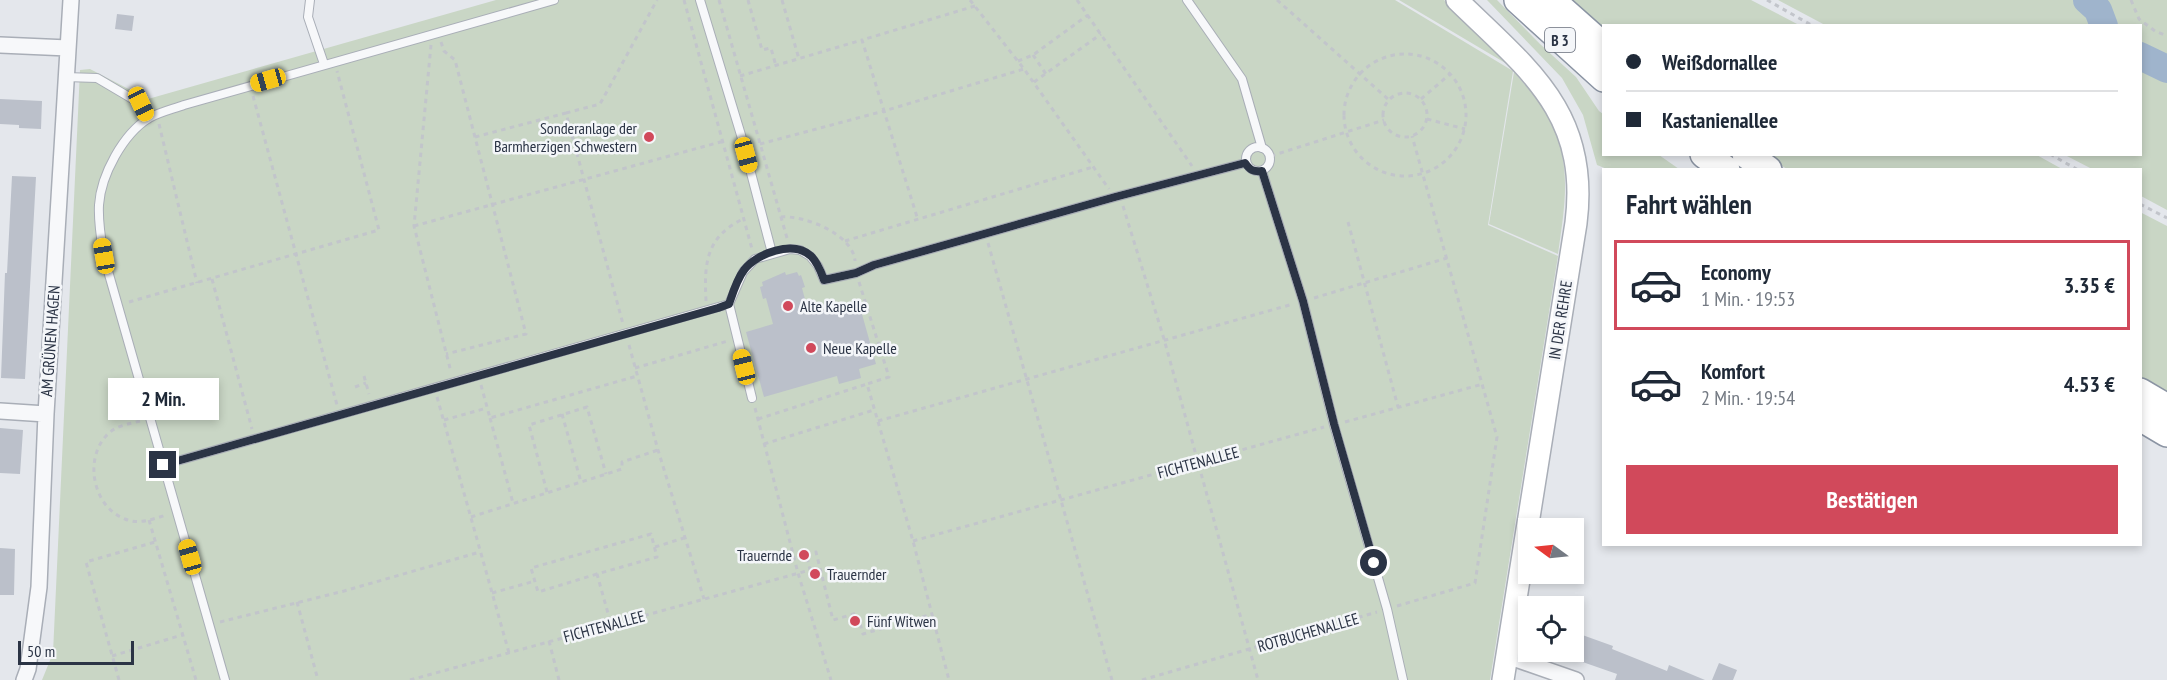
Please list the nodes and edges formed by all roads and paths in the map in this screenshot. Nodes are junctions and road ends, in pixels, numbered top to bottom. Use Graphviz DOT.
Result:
graph roads {
  1 [pos="71,0"];
  2 [pos="310,0"];
  3 [pos="554,0"];
  4 [pos="657,0"];
  5 [pos="684,0"];
  6 [pos="700,0"];
  7 [pos="719,0"];
  8 [pos="748,0"];
  9 [pos="783,0"];
  10 [pos="970,0"];
  11 [pos="1077,0"];
  12 [pos="1187,0"];
  13 [pos="1276,0"];
  14 [pos="1457,0"];
  15 [pos="1518,0"];
  16 [pos="1551,0"];
  17 [pos="1767,0"];
  18 [pos="2131,0"];
  19 [pos="541,2"];
  20 [pos="975,6"];
  21 [pos="1088,15"];
  22 [pos="1810,24"];
  23 [pos="435,33"];
  24 [pos="1101,34"];
  25 [pos="2167,36"];
  26 [pos="862,40"];
  27 [pos="0,45"];
  28 [pos="1602,45"];
  29 [pos="68,48"];
  30 [pos="1033,55"];
  31 [pos="799,59"];
  32 [pos="335,62"];
  33 [pos="1018,62"];
  34 [pos="324,64"];
  35 [pos="776,66"];
  36 [pos="1024,69"];
  37 [pos="1046,74"];
  38 [pos="1360,74"];
  39 [pos="1450,74"];
  40 [pos="740,76"];
  41 [pos="1602,76"];
  42 [pos="65,77"];
  43 [pos="1034,83"];
  44 [pos="250,86"];
  45 [pos="1421,99"];
  46 [pos="1389,100"];
  47 [pos="884,111"];
  48 [pos="566,112"];
  49 [pos="157,115"];
  50 [pos="148,119"];
  51 [pos="1427,119"];
  52 [pos="1384,120"];
  53 [pos="1465,129"];
  54 [pos="1346,132"];
  55 [pos="1412,136"];
  56 [pos="475,137"];
  57 [pos="724,141"];
  58 [pos="760,144"];
  59 [pos="1262,148"];
  60 [pos="1270,156"];
  61 [pos="1707,156"];
  62 [pos="1749,156"];
  63 [pos="2054,156"];
  64 [pos="1245,163"];
  65 [pos="1093,166"];
  66 [pos="1723,168"];
  67 [pos="1765,168"];
  68 [pos="2074,168"];
  69 [pos="1262,171"];
  70 [pos="1423,174"];
  71 [pos="1199,176"];
  72 [pos="584,180"];
  73 [pos="1115,197"];
  74 [pos="492,205"];
  75 [pos="2142,205"];
  76 [pos="781,217"];
  77 [pos="2167,218"];
  78 [pos="744,219"];
  79 [pos="918,220"];
  80 [pos="1348,222"];
  81 [pos="414,226"];
  82 [pos="985,234"];
  83 [pos="845,241"];
  84 [pos="790,249"];
  85 [pos="772,253"];
  86 [pos="296,255"];
  87 [pos="1447,258"];
  88 [pos="755,259"];
  89 [pos="856,273"];
  90 [pos="212,279"];
  91 [pos="1366,282"];
  92 [pos="197,283"];
  93 [pos="1303,301"];
  94 [pos="729,304"];
  95 [pos="118,305"];
  96 [pos="706,312"];
  97 [pos="626,334"];
  98 [pos="736,338"];
  99 [pos="1164,339"];
  100 [pos="446,354"];
  101 [pos="635,368"];
  102 [pos="364,376"];
  103 [pos="479,376"];
  104 [pos="637,376"];
  105 [pos="1026,378"];
  106 [pos="366,383"];
  107 [pos="454,383"];
  108 [pos="867,384"];
  109 [pos="1483,384"];
  110 [pos="355,387"];
  111 [pos="434,388"];
  112 [pos="2142,393"];
  113 [pos="752,398"];
  114 [pos="373,406"];
  115 [pos="1398,407"];
  116 [pos="487,408"];
  117 [pos="2167,408"];
  118 [pos="874,410"];
  119 [pos="0,411"];
  120 [pos="46,414"];
  121 [pos="562,414"];
  122 [pos="340,415"];
  123 [pos="490,418"];
  124 [pos="2142,418"];
  125 [pos="758,419"];
  126 [pos="444,420"];
  127 [pos="878,421"];
  128 [pos="1334,424"];
  129 [pos="127,425"];
  130 [pos="2167,433"];
  131 [pos="255,439"];
  132 [pos="764,444"];
  133 [pos="658,450"];
  134 [pos="1199,462"];
  135 [pos="163,465"];
  136 [pos="606,474"];
  137 [pos="581,482"];
  138 [pos="547,492"];
  139 [pos="1062,500"];
  140 [pos="513,503"];
  141 [pos="177,512"];
  142 [pos="471,517"];
  143 [pos="149,520"];
  144 [pos="687,537"];
  145 [pos="913,541"];
  146 [pos="155,542"];
  147 [pos="655,547"];
  148 [pos="480,552"];
  149 [pos="798,573"];
  150 [pos="597,574"];
  151 [pos="535,581"];
  152 [pos="492,593"];
  153 [pos="704,598"];
  154 [pos="297,602"];
  155 [pos="1387,609"];
  156 [pos="932,614"];
  157 [pos="611,624"];
  158 [pos="209,625"];
  159 [pos="183,635"];
  160 [pos="549,641"];
  161 [pos="1249,649"];
  162 [pos="509,653"];
  163 [pos="112,656"];
  164 [pos="1507,656"];
  165 [pos="24,680"];
  166 [pos="119,680"];
  167 [pos="196,680"];
  168 [pos="225,680"];
  169 [pos="318,680"];
  170 [pos="410,680"];
  171 [pos="559,680"];
  172 [pos="831,680"];
  173 [pos="950,680"];
  174 [pos="1112,680"];
  175 [pos="1142,680"];
  176 [pos="1258,680"];
  177 [pos="1403,680"];
  178 [pos="1503,680"];
  179 [pos="1576,680"];
  1 -- 29 [label="street, AM GRÜNEN HAGEN"];
  2 -- 34 [label="lane"];
  3 -- 19 [label="lane"];
  4 -- 48 [label="path"];
  5 -- 57 [label="path"];
  6 -- 85 [label="lane"];
  7 -- 40 [label="path"];
  8 -- 35 [label="path"];
  9 -- 31 [label="path"];
  10 -- 20 [label="path"];
  11 -- 21 [label="path"];
  12 -- 59 [label="lane"];
  13 -- 38 [label="path"];
  14 -- 164 [label="street, IN DER REHRE"];
  15 -- 41 [label="highway, B 3"];
  16 -- 28 [label="highway, B 3"];
  17 -- 22 [label="path"];
  18 -- 25 [label="path"];
  19 -- 23 [label="lane"];
  20 -- 26 [label="path"];
  20 -- 33 [label="path"];
  21 -- 24 [label="path"];
  21 -- 30 [label="path"];
  23 -- 32 [label="lane"];
  23 -- 56 [label="path"];
  23 -- 81 [label="path"];
  24 -- 37 [label="path"];
  24 -- 71 [label="path"];
  26 -- 31 [label="path"];
  26 -- 47 [label="path"];
  27 -- 29 [label="street"];
  29 -- 42 [label="street, AM GRÜNEN HAGEN"];
  30 -- 33 [label="path"];
  30 -- 37 [label="path"];
  31 -- 35 [label="path"];
  32 -- 34 [label="lane"];
  32 -- 86 [label="path"];
  33 -- 36 [label="path"];
  34 -- 44 [label="lane"];
  35 -- 40 [label="path"];
  36 -- 43 [label="path"];
  36 -- 47 [label="path"];
  37 -- 43 [label="path"];
  38 -- 39 [label="path"];
  38 -- 46 [label="path"];
  38 -- 54 [label="path"];
  39 -- 45 [label="path"];
  39 -- 53 [label="path"];
  40 -- 58 [label="path"];
  42 -- 50 [label="lane"];
  42 -- 120 [label="street, AM GRÜNEN HAGEN"];
  43 -- 65 [label="path"];
  44 -- 49 [label="lane"];
  44 -- 86 [label="path"];
  45 -- 46 [label="path"];
  45 -- 51 [label="path"];
  46 -- 52 [label="path"];
  47 -- 58 [label="path"];
  47 -- 79 [label="path"];
  48 -- 56 [label="path"];
  48 -- 72 [label="path"];
  49 -- 50 [label="lane"];
  49 -- 92 [label="path"];
  50 -- 95 [label="lane"];
  51 -- 53 [label="path"];
  51 -- 55 [label="path"];
  52 -- 54 [label="path"];
  52 -- 55 [label="path"];
  53 -- 70 [label="path"];
  54 -- 60 [label="path"];
  54 -- 70 [label="path"];
  55 -- 70 [label="path"];
  56 -- 74 [label="path"];
  57 -- 72 [label="path"];
  57 -- 78 [label="path"];
  58 -- 76 [label="path"];
  59 -- 60 [label="lane"];
  59 -- 64 [label="lane"];
  60 -- 69 [label="lane"];
  61 -- 66 [label="highway"];
  62 -- 67 [label="highway"];
  63 -- 68 [label="path"];
  64 -- 69 [label="lane"];
  64 -- 71 [label="lane"];
  65 -- 73 [label="path"];
  65 -- 79 [label="path"];
  69 -- 93 [label="lane"];
  70 -- 87 [label="path"];
  71 -- 73 [label="lane"];
  72 -- 74 [label="path"];
  72 -- 97 [label="path"];
  73 -- 82 [label="lane"];
  73 -- 99 [label="path"];
  74 -- 81 [label="path"];
  74 -- 100 [label="path"];
  75 -- 77 [label="path"];
  76 -- 83 [label="path"];
  76 -- 84 [label="path"];
  78 -- 88 [label="path"];
  78 -- 96 [label="path"];
  79 -- 83 [label="path"];
  80 -- 91 [label="path"];
  81 -- 100 [label="path"];
  82 -- 89 [label="lane"];
  82 -- 105 [label="path"];
  83 -- 89 [label="path"];
  84 -- 85 [label="lane"];
  84 -- 89 [label="lane"];
  85 -- 88 [label="lane"];
  86 -- 90 [label="path"];
  86 -- 122 [label="path"];
  87 -- 91 [label="path"];
  87 -- 109 [label="path"];
  88 -- 94 [label="lane"];
  89 -- 108 [label="path"];
  90 -- 92 [label="path"];
  90 -- 131 [label="path"];
  91 -- 93 [label="path"];
  91 -- 115 [label="path"];
  92 -- 95 [label="path"];
  93 -- 99 [label="path"];
  93 -- 128 [label="lane"];
  94 -- 96 [label="lane"];
  94 -- 98 [label="lane"];
  95 -- 135 [label="lane"];
  96 -- 97 [label="lane"];
  97 -- 101 [label="path"];
  97 -- 103 [label="lane"];
  98 -- 101 [label="path"];
  98 -- 113 [label="lane"];
  99 -- 105 [label="path"];
  99 -- 134 [label="path"];
  100 -- 107 [label="path"];
  101 -- 104 [label="path"];
  102 -- 106 [label="path"];
  103 -- 107 [label="lane"];
  103 -- 116 [label="path"];
  104 -- 123 [label="path"];
  104 -- 133 [label="path"];
  105 -- 127 [label="path"];
  105 -- 139 [label="path"];
  106 -- 110 [label="path"];
  106 -- 114 [label="path"];
  107 -- 111 [label="lane"];
  108 -- 118 [label="path"];
  108 -- 125 [label="path"];
  109 -- 115 [label="path, FICHTENALLEE"];
  109 -- 155 [label="path, ROTBUCHENALLEE"];
  111 -- 114 [label="lane"];
  111 -- 126 [label="path"];
  112 -- 117 [label="highway"];
  113 -- 125 [label="path"];
  114 -- 122 [label="lane"];
  115 -- 128 [label="path, FICHTENALLEE"];
  116 -- 123 [label="path"];
  116 -- 126 [label="path"];
  118 -- 127 [label="path"];
  118 -- 132 [label="path"];
  119 -- 120 [label="street"];
  120 -- 165 [label="street, AM GRÜNEN HAGEN"];
  121 -- 136 [label="path"];
  121 -- 137 [label="path"];
  121 -- 138 [label="path"];
  122 -- 131 [label="lane"];
  123 -- 140 [label="path"];
  124 -- 130 [label="highway"];
  125 -- 132 [label="path"];
  126 -- 142 [label="path"];
  127 -- 145 [label="path"];
  128 -- 134 [label="path, FICHTENALLEE"];
  128 -- 155 [label="lane"];
  129 -- 143 [label="path"];
  131 -- 135 [label="lane"];
  132 -- 149 [label="path"];
  133 -- 136 [label="path"];
  133 -- 144 [label="path"];
  134 -- 139 [label="path, FICHTENALLEE"];
  134 -- 161 [label="path"];
  135 -- 141 [label="lane"];
  136 -- 137 [label="path"];
  137 -- 138 [label="path"];
  138 -- 140 [label="path"];
  139 -- 145 [label="path, FICHTENALLEE"];
  139 -- 174 [label="path"];
  140 -- 142 [label="path"];
  141 -- 143 [label="path"];
  141 -- 158 [label="lane"];
  142 -- 148 [label="path"];
  143 -- 146 [label="path"];
  144 -- 147 [label="path"];
  144 -- 153 [label="path"];
  145 -- 156 [label="path"];
  146 -- 159 [label="path"];
  146 -- 163 [label="path"];
  147 -- 150 [label="path"];
  147 -- 151 [label="path"];
  148 -- 152 [label="path"];
  148 -- 154 [label="path"];
  149 -- 153 [label="path, FICHTENALLEE"];
  149 -- 156 [label="path"];
  149 -- 172 [label="path"];
  150 -- 151 [label="path"];
  150 -- 157 [label="path"];
  151 -- 152 [label="path"];
  152 -- 162 [label="path"];
  153 -- 157 [label="path, FICHTENALLEE"];
  154 -- 158 [label="path"];
  154 -- 169 [label="path"];
  155 -- 161 [label="path, ROTBUCHENALLEE"];
  155 -- 177 [label="lane"];
  156 -- 173 [label="path"];
  157 -- 160 [label="path, FICHTENALLEE"];
  158 -- 168 [label="lane"];
  159 -- 163 [label="path"];
  159 -- 167 [label="path"];
  160 -- 162 [label="path, FICHTENALLEE"];
  160 -- 171 [label="path"];
  161 -- 175 [label="path, ROTBUCHENALLEE"];
  161 -- 176 [label="path"];
  162 -- 170 [label="path, FICHTENALLEE"];
  163 -- 166 [label="path"];
  164 -- 178 [label="street, IN DER REHRE"];
  164 -- 179 [label="street"];
}
